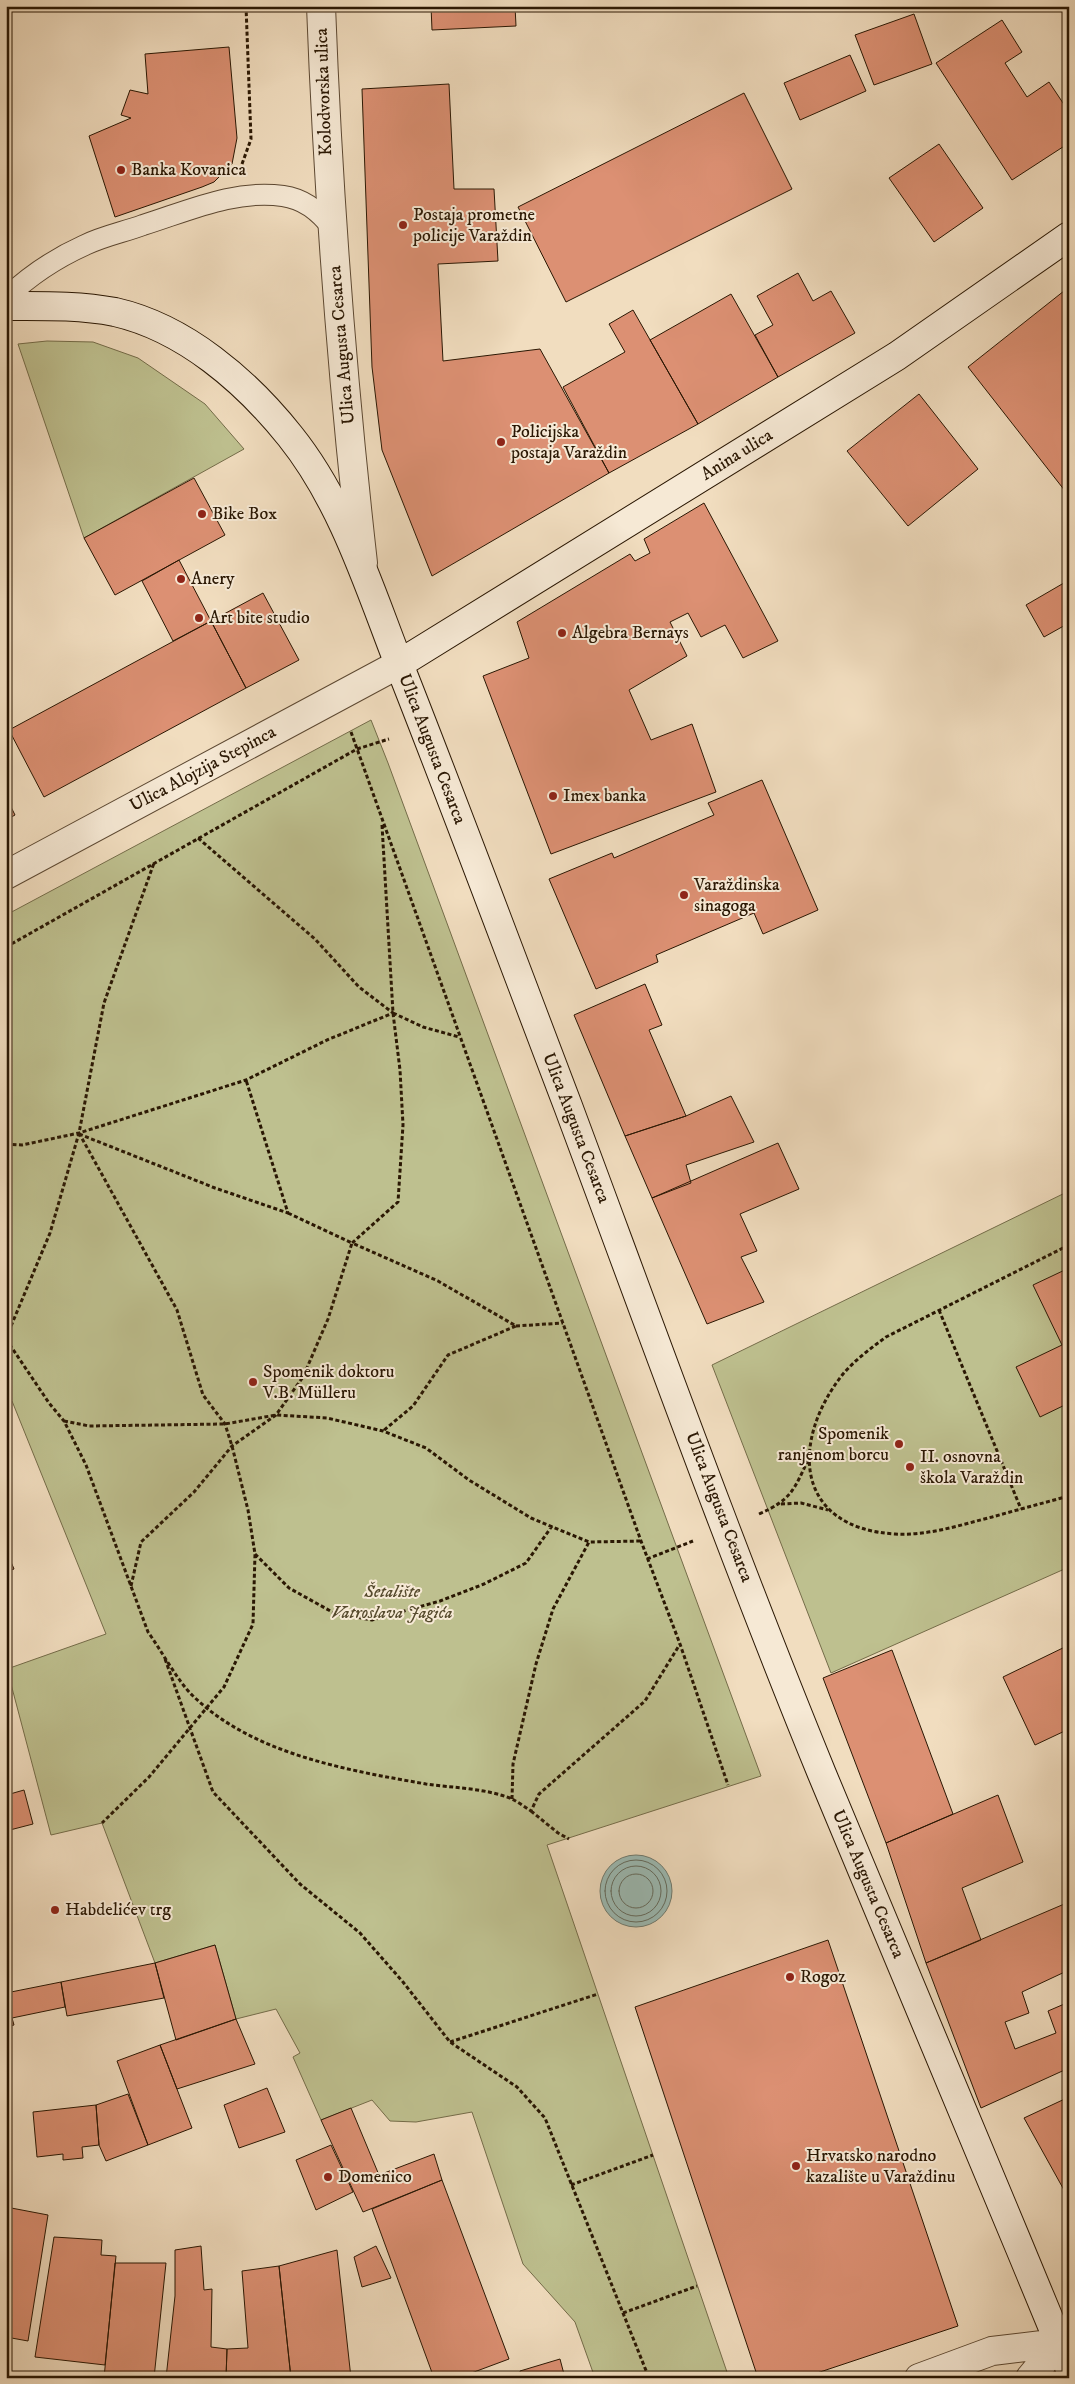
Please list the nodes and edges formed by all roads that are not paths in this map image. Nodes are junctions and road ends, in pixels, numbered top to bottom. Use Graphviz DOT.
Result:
graph roads {
  1 [pos="321,6"];
  2 [pos="328,177"];
  3 [pos="332,228"];
  4 [pos="1069,236"];
  5 [pos="6,298"];
  6 [pos="6,306"];
  7 [pos="364,573"];
  8 [pos="399,664"];
  9 [pos="6,875"];
  10 [pos="1059,2342"];
  11 [pos="1069,2367"];
  12 [pos="919,2378"];
  13 [pos="1030,2378"];
  1 -- 2 [label="main road, Kolodvorska ulica"];
  2 -- 3 [label="main road, Ulica Augusta Cesarca"];
  3 -- 5 [label="lane"];
  3 -- 7 [label="main road, Ulica Augusta Cesarca"];
  4 -- 8 [label="main road, Anina ulica"];
  6 -- 7 [label="main road"];
  7 -- 8 [label="main road, Ulica Augusta Cesarca"];
  8 -- 9 [label="main road, Ulica Alojzija Stepinca"];
  8 -- 10 [label="main road, Ulica Augusta Cesarca"];
  10 -- 11 [label="main road, Ulica Augusta Cesarca"];
  10 -- 12 [label="main road"];
  10 -- 13 [label="main road"];
}
